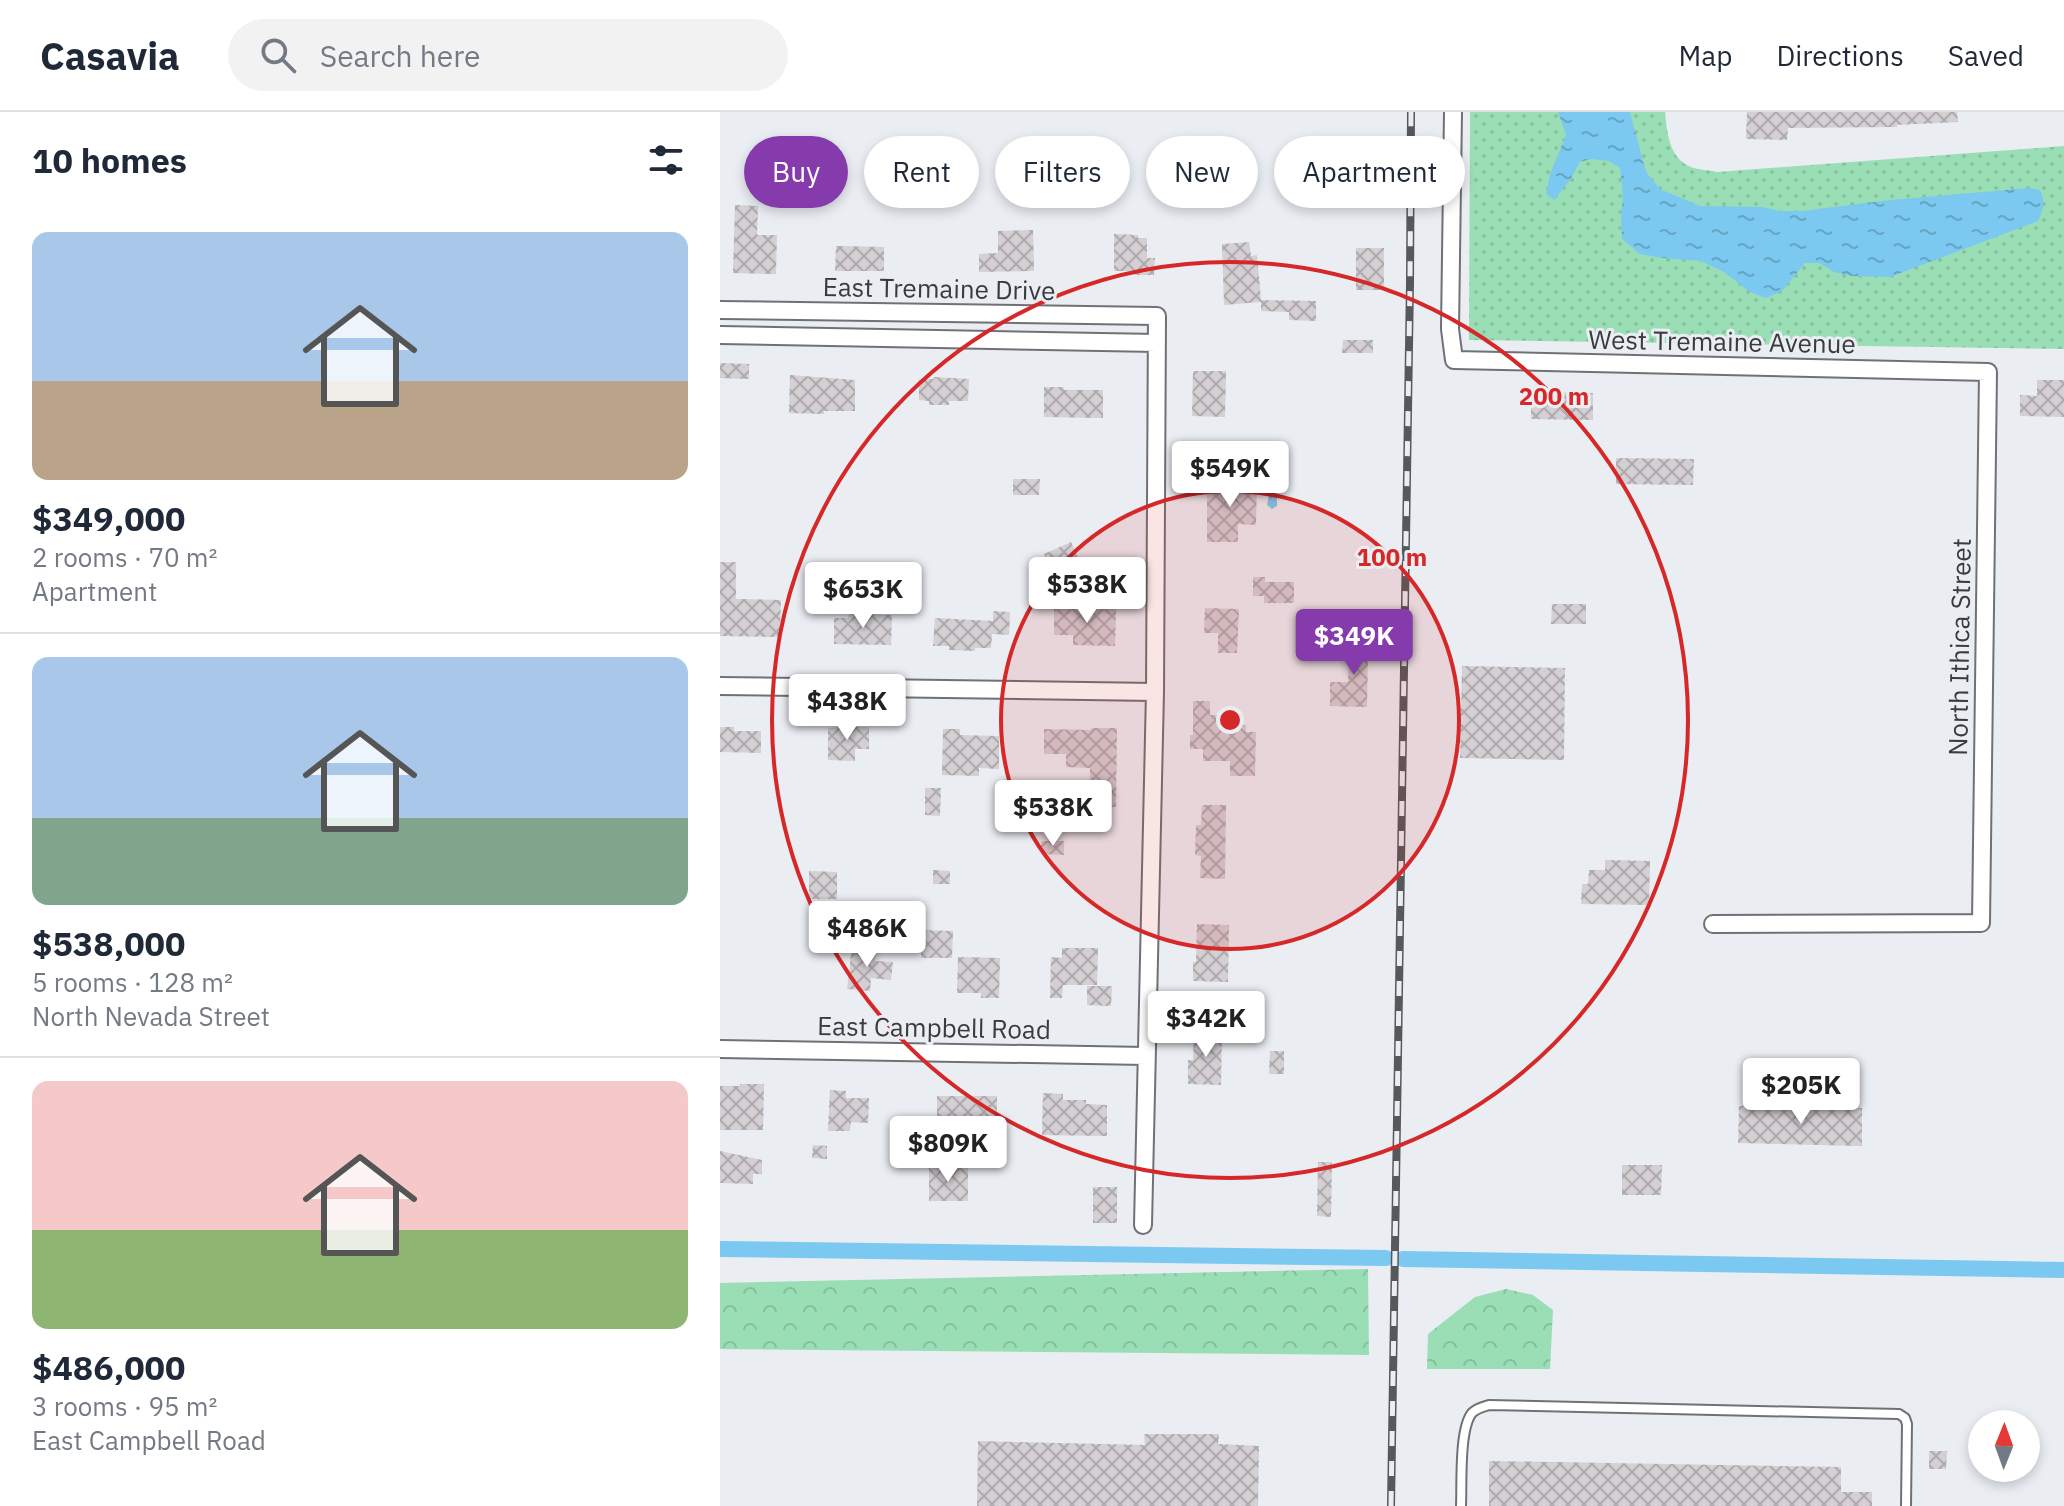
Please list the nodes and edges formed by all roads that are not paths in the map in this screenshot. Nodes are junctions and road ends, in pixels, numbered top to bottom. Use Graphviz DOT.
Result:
graph roads {
  1 [pos="1453,112"];
  2 [pos="720,310"];
  3 [pos="777,310"];
  4 [pos="720,335"];
  5 [pos="777,336"];
  6 [pos="1157,343"];
  7 [pos="1988,372"];
  8 [pos="720,686"];
  9 [pos="1155,692"];
  10 [pos="1713,924"];
  11 [pos="720,1049"];
  12 [pos="1146,1056"];
  13 [pos="1143,1225"];
  14 [pos="1461,1506"];
  15 [pos="1906,1506"];
  1 -- 7 [label="street, West Tremaine Avenue"];
  2 -- 3 [label="street, East Tremaine Drive"];
  3 -- 5 [label="street"];
  3 -- 6 [label="street, East Tremaine Drive"];
  4 -- 5 [label="street, East Tremaine Drive"];
  5 -- 6 [label="street, East Tremaine Drive"];
  6 -- 9 [label="street"];
  7 -- 10 [label="street, North Ithica Street"];
  8 -- 9 [label="street"];
  9 -- 12 [label="street"];
  11 -- 12 [label="street, East Campbell Road"];
  12 -- 13 [label="street"];
  14 -- 15 [label="lane"];
}
